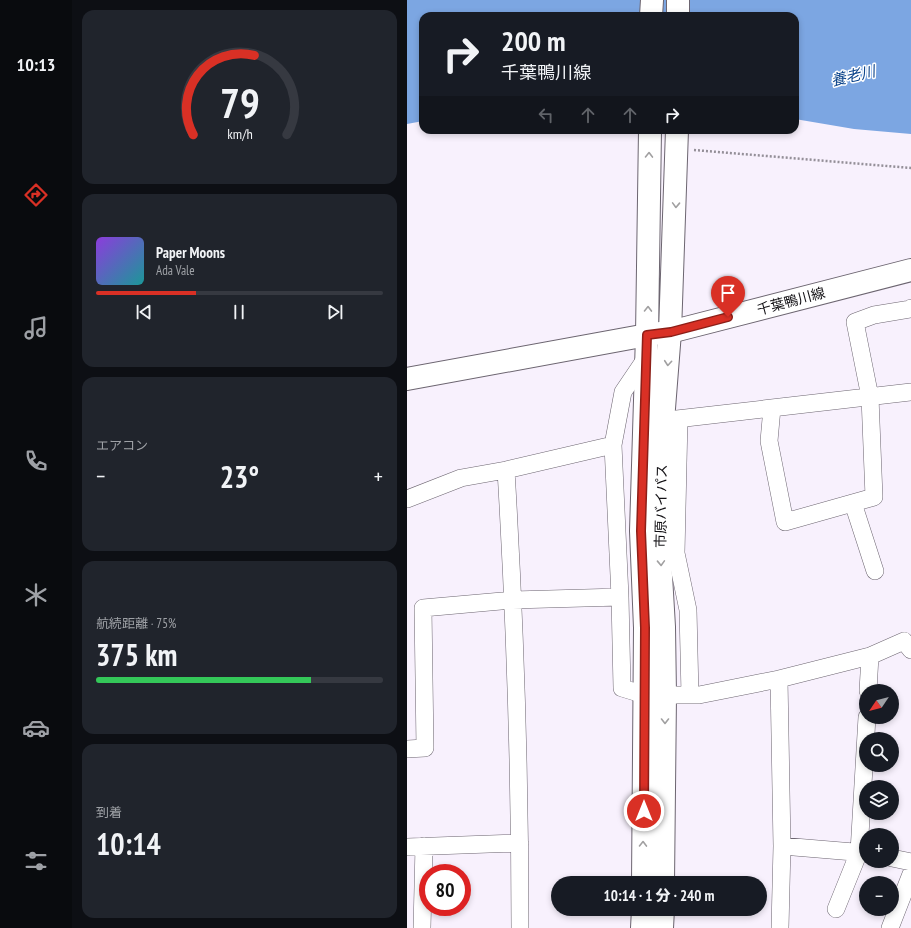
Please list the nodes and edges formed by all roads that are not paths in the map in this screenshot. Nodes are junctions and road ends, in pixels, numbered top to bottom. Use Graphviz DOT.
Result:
graph roads {
  1 [pos="652,0"];
  2 [pos="678,0"];
  3 [pos="651,12"];
  4 [pos="678,12"];
  5 [pos="650,134"];
  6 [pos="677,148"];
  7 [pos="911,270"];
  8 [pos="911,308"];
  9 [pos="671,332"];
  10 [pos="647,335"];
  11 [pos="646,358"];
  12 [pos="407,379"];
  13 [pos="911,392"];
  14 [pos="870,397"];
  15 [pos="772,408"];
  16 [pos="662,421"];
  17 [pos="613,445"];
  18 [pos="506,470"];
  19 [pos="407,498"];
  20 [pos="853,503"];
  21 [pos="875,571"];
  22 [pos="620,597"];
  23 [pos="513,600"];
  24 [pos="911,650"];
  25 [pos="870,656"];
  26 [pos="779,679"];
  27 [pos="868,684"];
  28 [pos="655,695"];
  29 [pos="690,695"];
  30 [pos="867,724"];
  31 [pos="407,749"];
  32 [pos="863,828"];
  33 [pos="520,843"];
  34 [pos="424,846"];
  35 [pos="781,846"];
  36 [pos="407,847"];
  37 [pos="859,852"];
  38 [pos="859,859"];
  39 [pos="899,859"];
  40 [pos="911,862"];
  41 [pos="911,874"];
  42 [pos="643,876"];
  43 [pos="663,876"];
  44 [pos="837,909"];
  45 [pos="643,916"];
  46 [pos="663,916"];
  47 [pos="422,928"];
  48 [pos="520,928"];
  49 [pos="642,928"];
  50 [pos="662,928"];
  51 [pos="780,928"];
  52 [pos="890,928"];
  1 -- 3 [label="main road"];
  2 -- 4 [label="main road"];
  10 -- 5 [label="main road, 市原バイパス, one-way"];
  6 -- 9 [label="main road, 市原バイパス, one-way"];
  7 -- 9 [label="main road, 千葉鴨川線"];
  8 -- 14 [label="street"];
  9 -- 10 [label="main road, 千葉鴨川線"];
  9 -- 16 [label="main road, 市原バイパス, one-way"];
  10 -- 11 [label="main road, 市原バイパス"];
  10 -- 12 [label="main road, 千葉鴨川線"];
  11 -- 16 [label="main road, 市原バイパス"];
  11 -- 17 [label="street"];
  13 -- 14 [label="street"];
  14 -- 15 [label="street"];
  14 -- 20 [label="street"];
  15 -- 16 [label="street"];
  15 -- 20 [label="street"];
  16 -- 28 [label="main road, 市原バイパス"];
  16 -- 29 [label="street"];
  17 -- 18 [label="street"];
  17 -- 22 [label="street"];
  18 -- 19 [label="street"];
  18 -- 23 [label="street"];
  20 -- 21 [label="street"];
  22 -- 23 [label="street"];
  22 -- 28 [label="street"];
  23 -- 31 [label="street"];
  23 -- 33 [label="street"];
  24 -- 25 [label="street"];
  25 -- 26 [label="street"];
  25 -- 27 [label="street"];
  26 -- 29 [label="street"];
  26 -- 35 [label="street"];
  28 -- 29 [label="street"];
  42 -- 28 [label="main road, 市原バイパス, one-way"];
  28 -- 43 [label="main road, 市原バイパス, one-way"];
  30 -- 32 [label="street"];
  33 -- 34 [label="street"];
  33 -- 48 [label="street"];
  34 -- 36 [label="street"];
  34 -- 47 [label="street"];
  35 -- 37 [label="street"];
  35 -- 51 [label="street"];
  38 -- 44 [label="street"];
  39 -- 40 [label="street"];
  41 -- 52 [label="street"];
  45 -- 49 [label="main road"];
  46 -- 50 [label="main road"];
}
